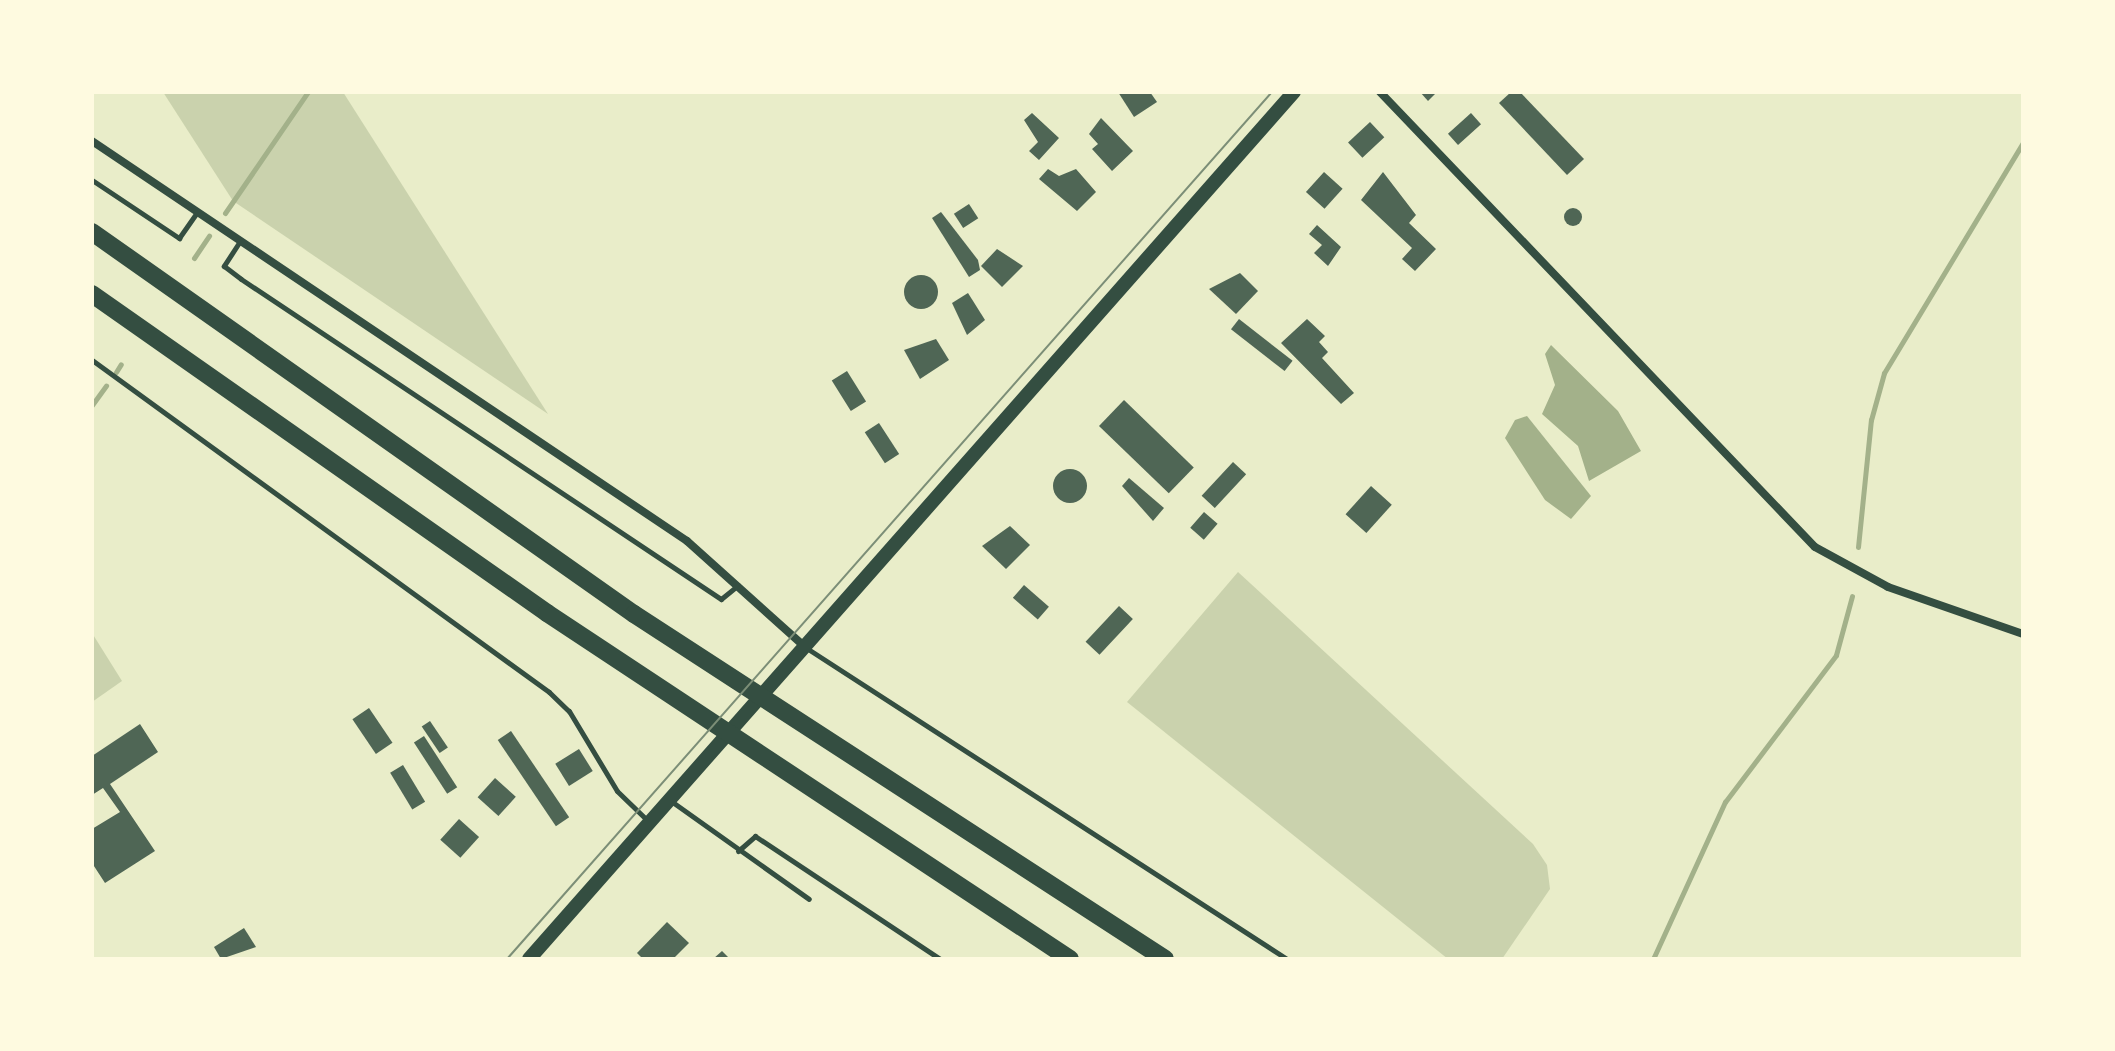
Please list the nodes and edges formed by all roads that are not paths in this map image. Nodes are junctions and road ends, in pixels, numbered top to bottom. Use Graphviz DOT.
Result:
graph roads {
  1 [pos="1294,92"];
  2 [pos="1380,92"];
  3 [pos="92,141"];
  4 [pos="92,180"];
  5 [pos="197,212"];
  6 [pos="92,232"];
  7 [pos="240,241"];
  8 [pos="92,294"];
  9 [pos="92,360"];
  10 [pos="739,584"];
  11 [pos="2023,634"];
  12 [pos="805,647"];
  13 [pos="670,800"];
  14 [pos="649,823"];
  15 [pos="738,851"];
  16 [pos="809,899"];
  17 [pos="529,959"];
  18 [pos="940,959"];
  19 [pos="1070,959"];
  20 [pos="1165,959"];
  21 [pos="1287,959"];
  1 -- 12 [label="main road"];
  2 -- 11 [label="street"];
  3 -- 5 [label="street"];
  4 -- 5 [label="lane"];
  5 -- 7 [label="street"];
  6 -- 20 [label="highway"];
  7 -- 10 [label="street"];
  7 -- 10 [label="lane"];
  8 -- 19 [label="highway"];
  9 -- 14 [label="lane"];
  10 -- 12 [label="street"];
  12 -- 13 [label="main road"];
  12 -- 21 [label="lane"];
  13 -- 14 [label="main road"];
  13 -- 15 [label="lane"];
  14 -- 17 [label="main road"];
  15 -- 16 [label="lane"];
  15 -- 18 [label="lane"];
}
